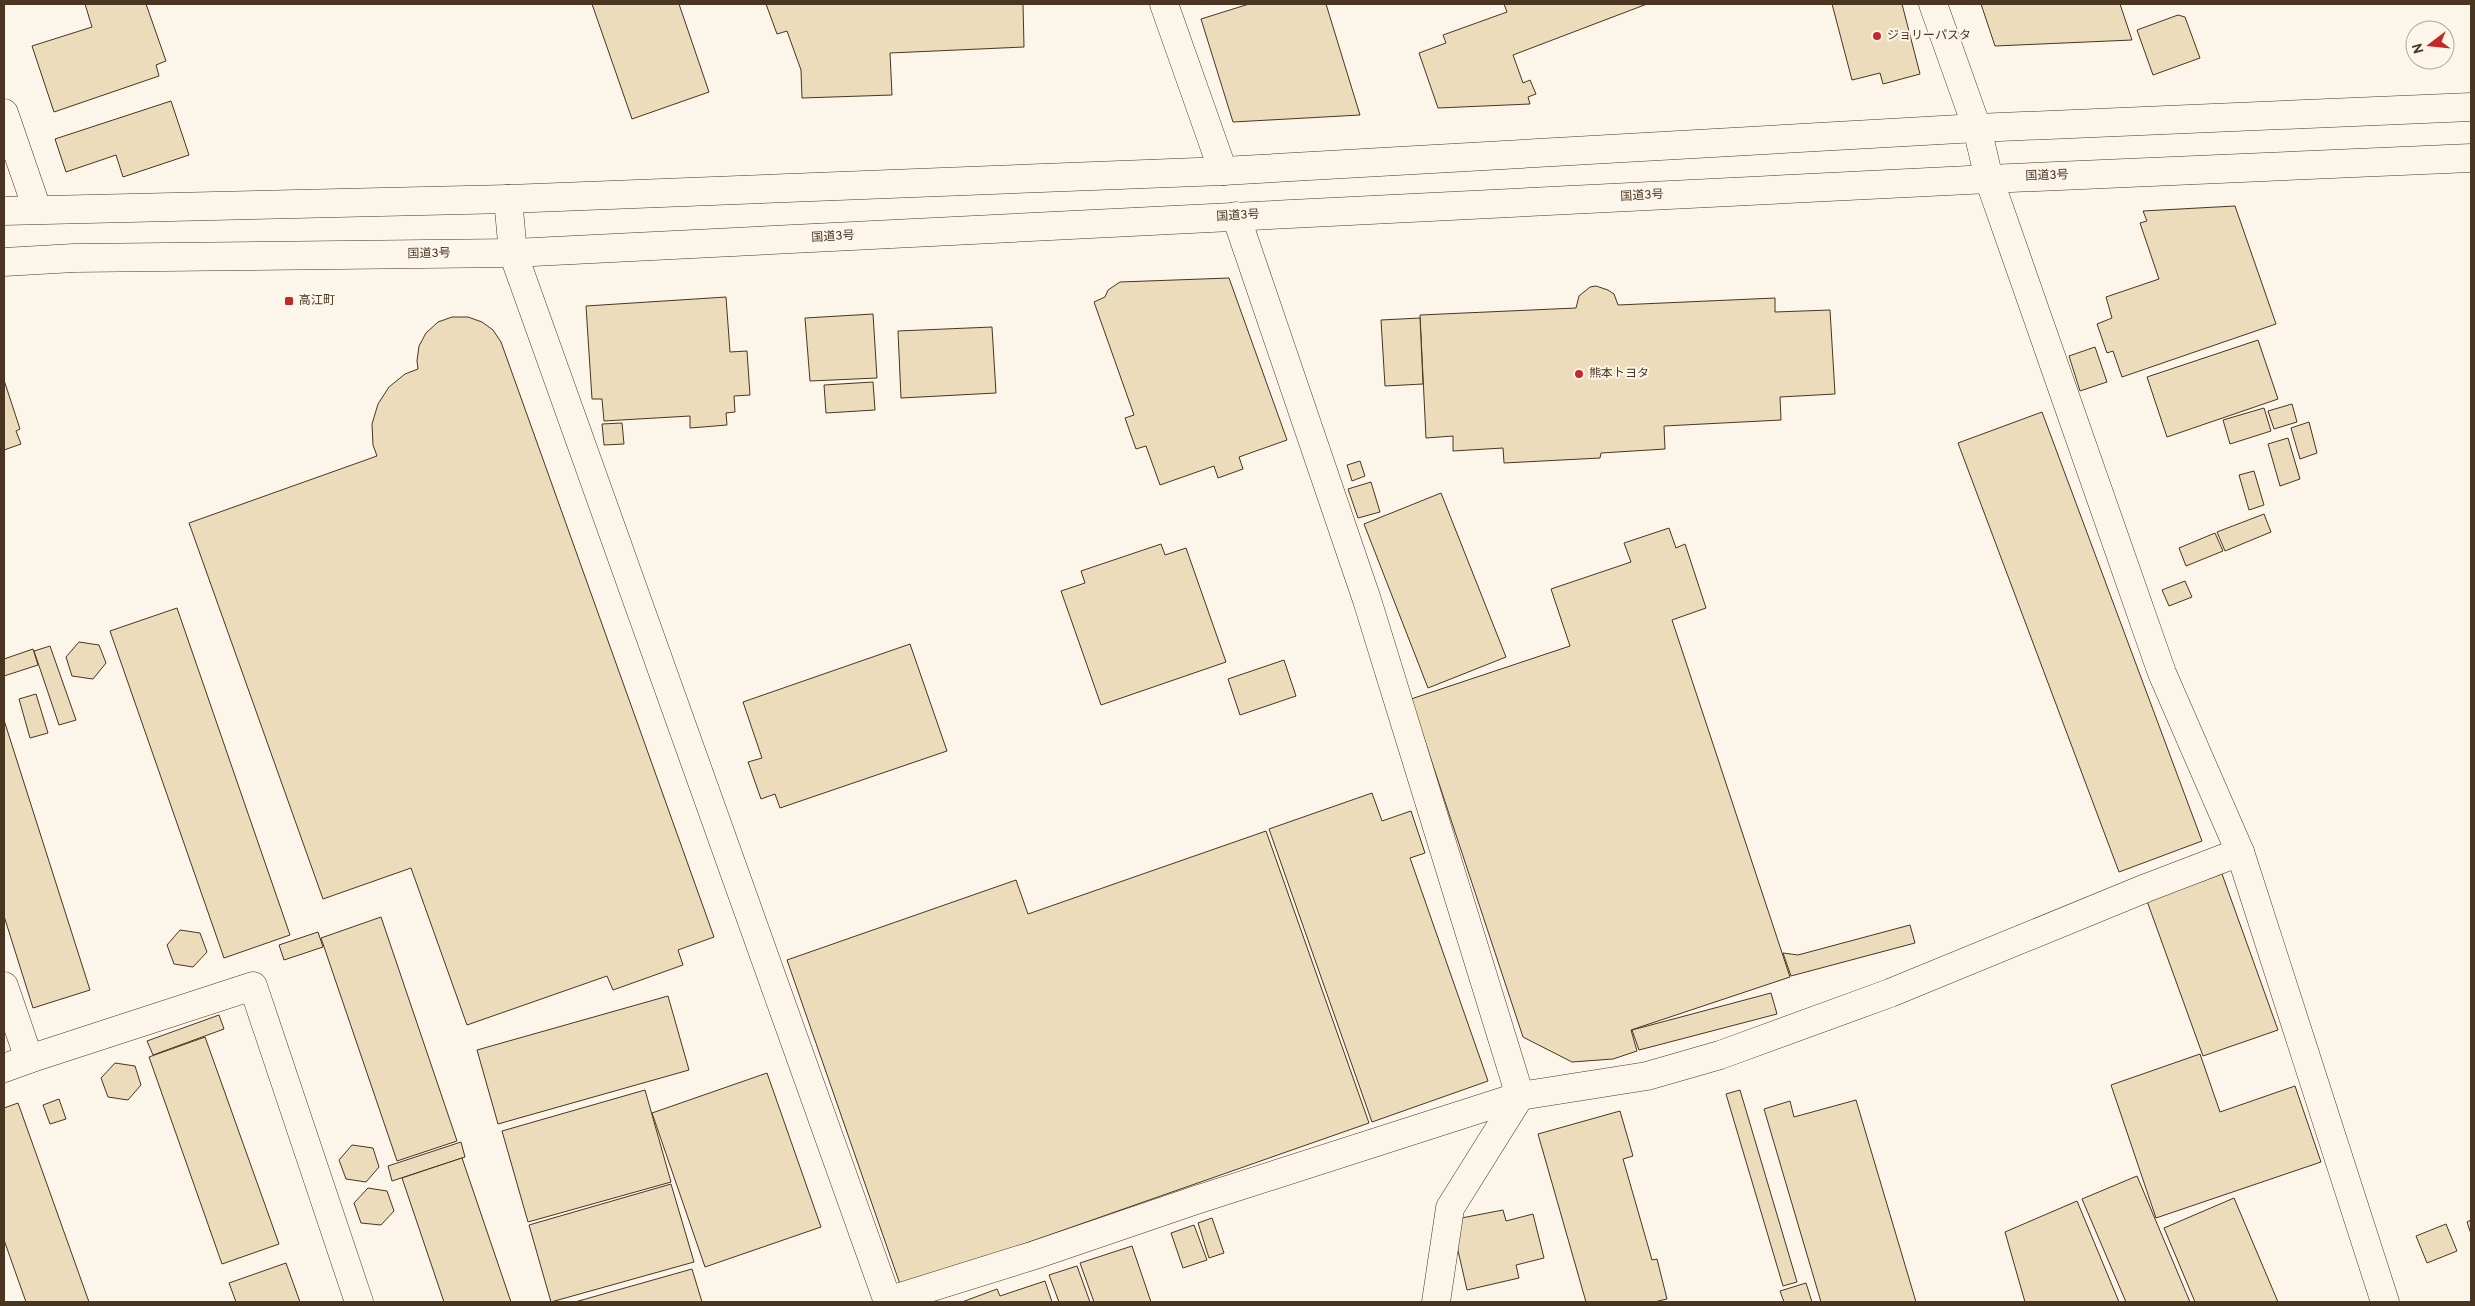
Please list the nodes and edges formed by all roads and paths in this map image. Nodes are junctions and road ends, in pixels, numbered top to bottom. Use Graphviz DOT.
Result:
graph roads {
  1 [pos="1164,4"];
  2 [pos="1933,4"];
  3 [pos="2471,107"];
  4 [pos="4,113"];
  5 [pos="1977,128"];
  6 [pos="2471,158"];
  7 [pos="1222,171"];
  8 [pos="1988,179"];
  9 [pos="508,199"];
  10 [pos="37,209"];
  11 [pos="4,211"];
  12 [pos="1236,216"];
  13 [pos="513,253"];
  14 [pos="4,262"];
  15 [pos="2240,852"];
  16 [pos="4,986"];
  17 [pos="16,1063"];
  18 [pos="1520,1096"];
  19 [pos="888,1301"];
  20 [pos="359,1302"];
  21 [pos="1436,1302"];
  22 [pos="2385,1302"];
  1 -- 7 [label="main road"];
  2 -- 5 [label="main road"];
  3 -- 5 [label="main road"];
  4 -- 10 [label="main road"];
  5 -- 7 [label="main road"];
  5 -- 8 [label="main road"];
  6 -- 8 [label="main road, 国道3号"];
  7 -- 9 [label="main road"];
  8 -- 12 [label="main road, 国道3号"];
  8 -- 15 [label="main road"];
  9 -- 10 [label="main road"];
  9 -- 13 [label="main road"];
  10 -- 11 [label="main road"];
  12 -- 13 [label="main road, 国道3号"];
  12 -- 18 [label="main road"];
  13 -- 14 [label="main road, 国道3号"];
  13 -- 19 [label="main road"];
  15 -- 18 [label="main road"];
  15 -- 22 [label="main road"];
  16 -- 17 [label="main road"];
  17 -- 20 [label="main road"];
  18 -- 19 [label="main road"];
  18 -- 21 [label="main road"];
}
